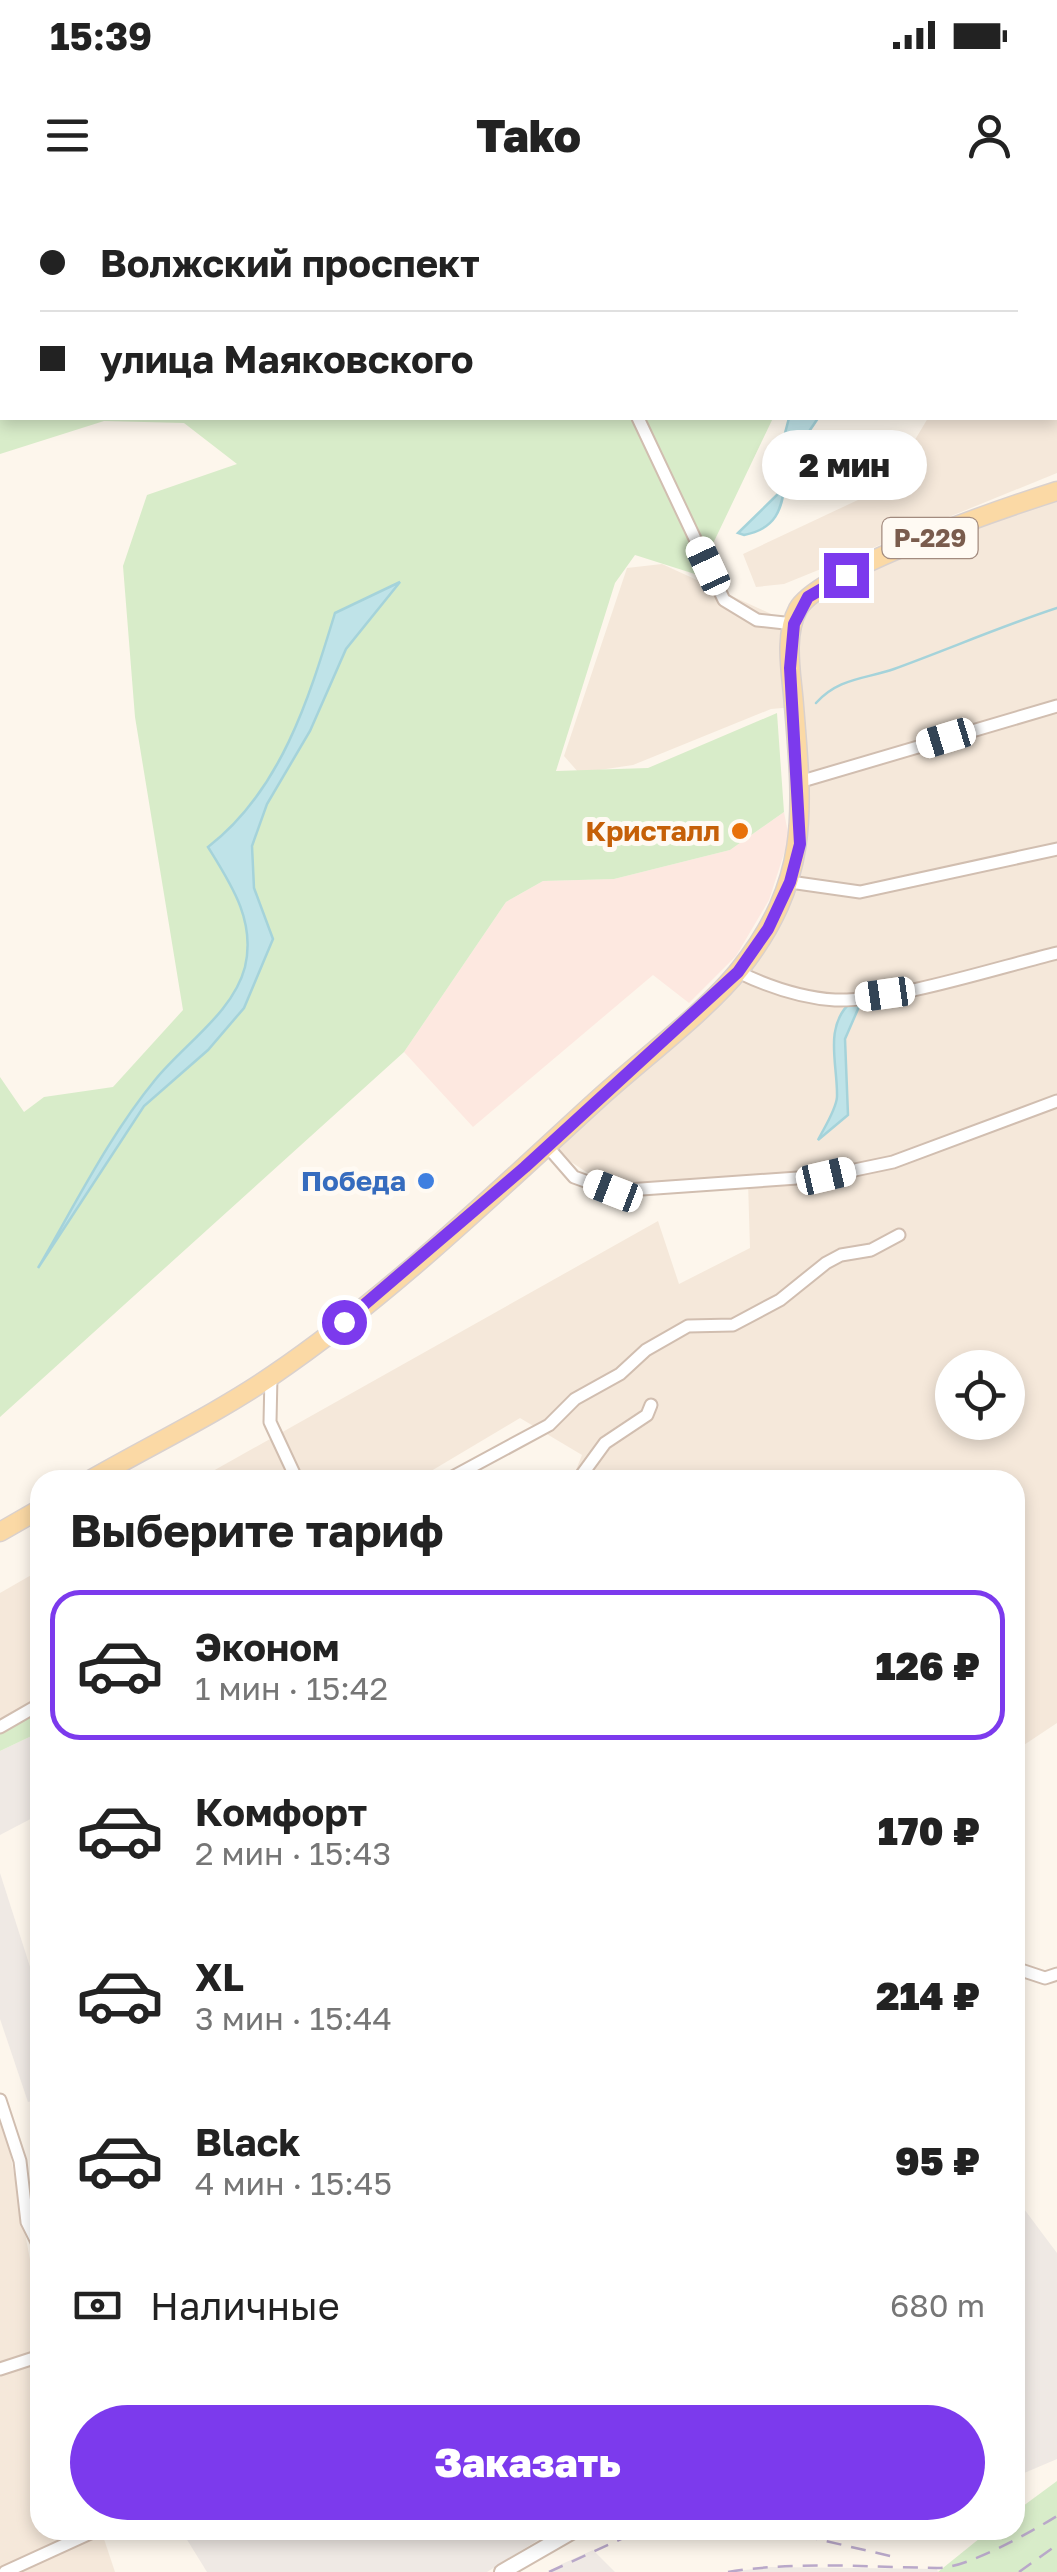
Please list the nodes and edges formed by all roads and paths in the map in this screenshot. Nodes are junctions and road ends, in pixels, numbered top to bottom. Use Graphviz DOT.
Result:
graph roads {
  1 [pos="639,420"];
  2 [pos="1057,491"];
  3 [pos="794,624"];
  4 [pos="1057,706"];
  5 [pos="799,782"];
  6 [pos="1057,849"];
  7 [pos="790,882"];
  8 [pos="1057,953"];
  9 [pos="738,972"];
  10 [pos="1057,1101"];
  11 [pos="547,1146"];
  12 [pos="899,1235"];
  13 [pos="271,1376"];
  14 [pos="650,1405"];
  15 [pos="107,1470"];
  16 [pos="292,1470"];
  17 [pos="466,1470"];
  18 [pos="585,1470"];
  19 [pos="30,1515"];
  20 [pos="0,1532"];
  21 [pos="30,1710"];
  22 [pos="0,1726"];
  23 [pos="1025,1971"];
  24 [pos="1057,1974"];
  25 [pos="0,2100"];
  26 [pos="30,2229"];
  27 [pos="30,2360"];
  28 [pos="0,2370"];
  29 [pos="79,2540"];
  30 [pos="558,2540"];
  31 [pos="5,2572"];
  32 [pos="502,2572"];
  1 -- 3 [label="street"];
  2 -- 3 [label="main road, Р-229"];
  3 -- 5 [label="main road, Р-229"];
  4 -- 5 [label="street"];
  5 -- 7 [label="main road, Р-229"];
  6 -- 7 [label="street"];
  7 -- 9 [label="main road, Р-229"];
  8 -- 9 [label="street"];
  9 -- 11 [label="main road, Р-229"];
  10 -- 11 [label="street"];
  11 -- 13 [label="main road, Р-229"];
  12 -- 17 [label="street"];
  13 -- 15 [label="main road, Р-229"];
  13 -- 16 [label="street"];
  14 -- 18 [label="street"];
  19 -- 20 [label="main road"];
  21 -- 22 [label="street"];
  23 -- 24 [label="street"];
  25 -- 26 [label="street"];
  27 -- 28 [label="street"];
  29 -- 31 [label="street"];
  30 -- 32 [label="street"];
}
